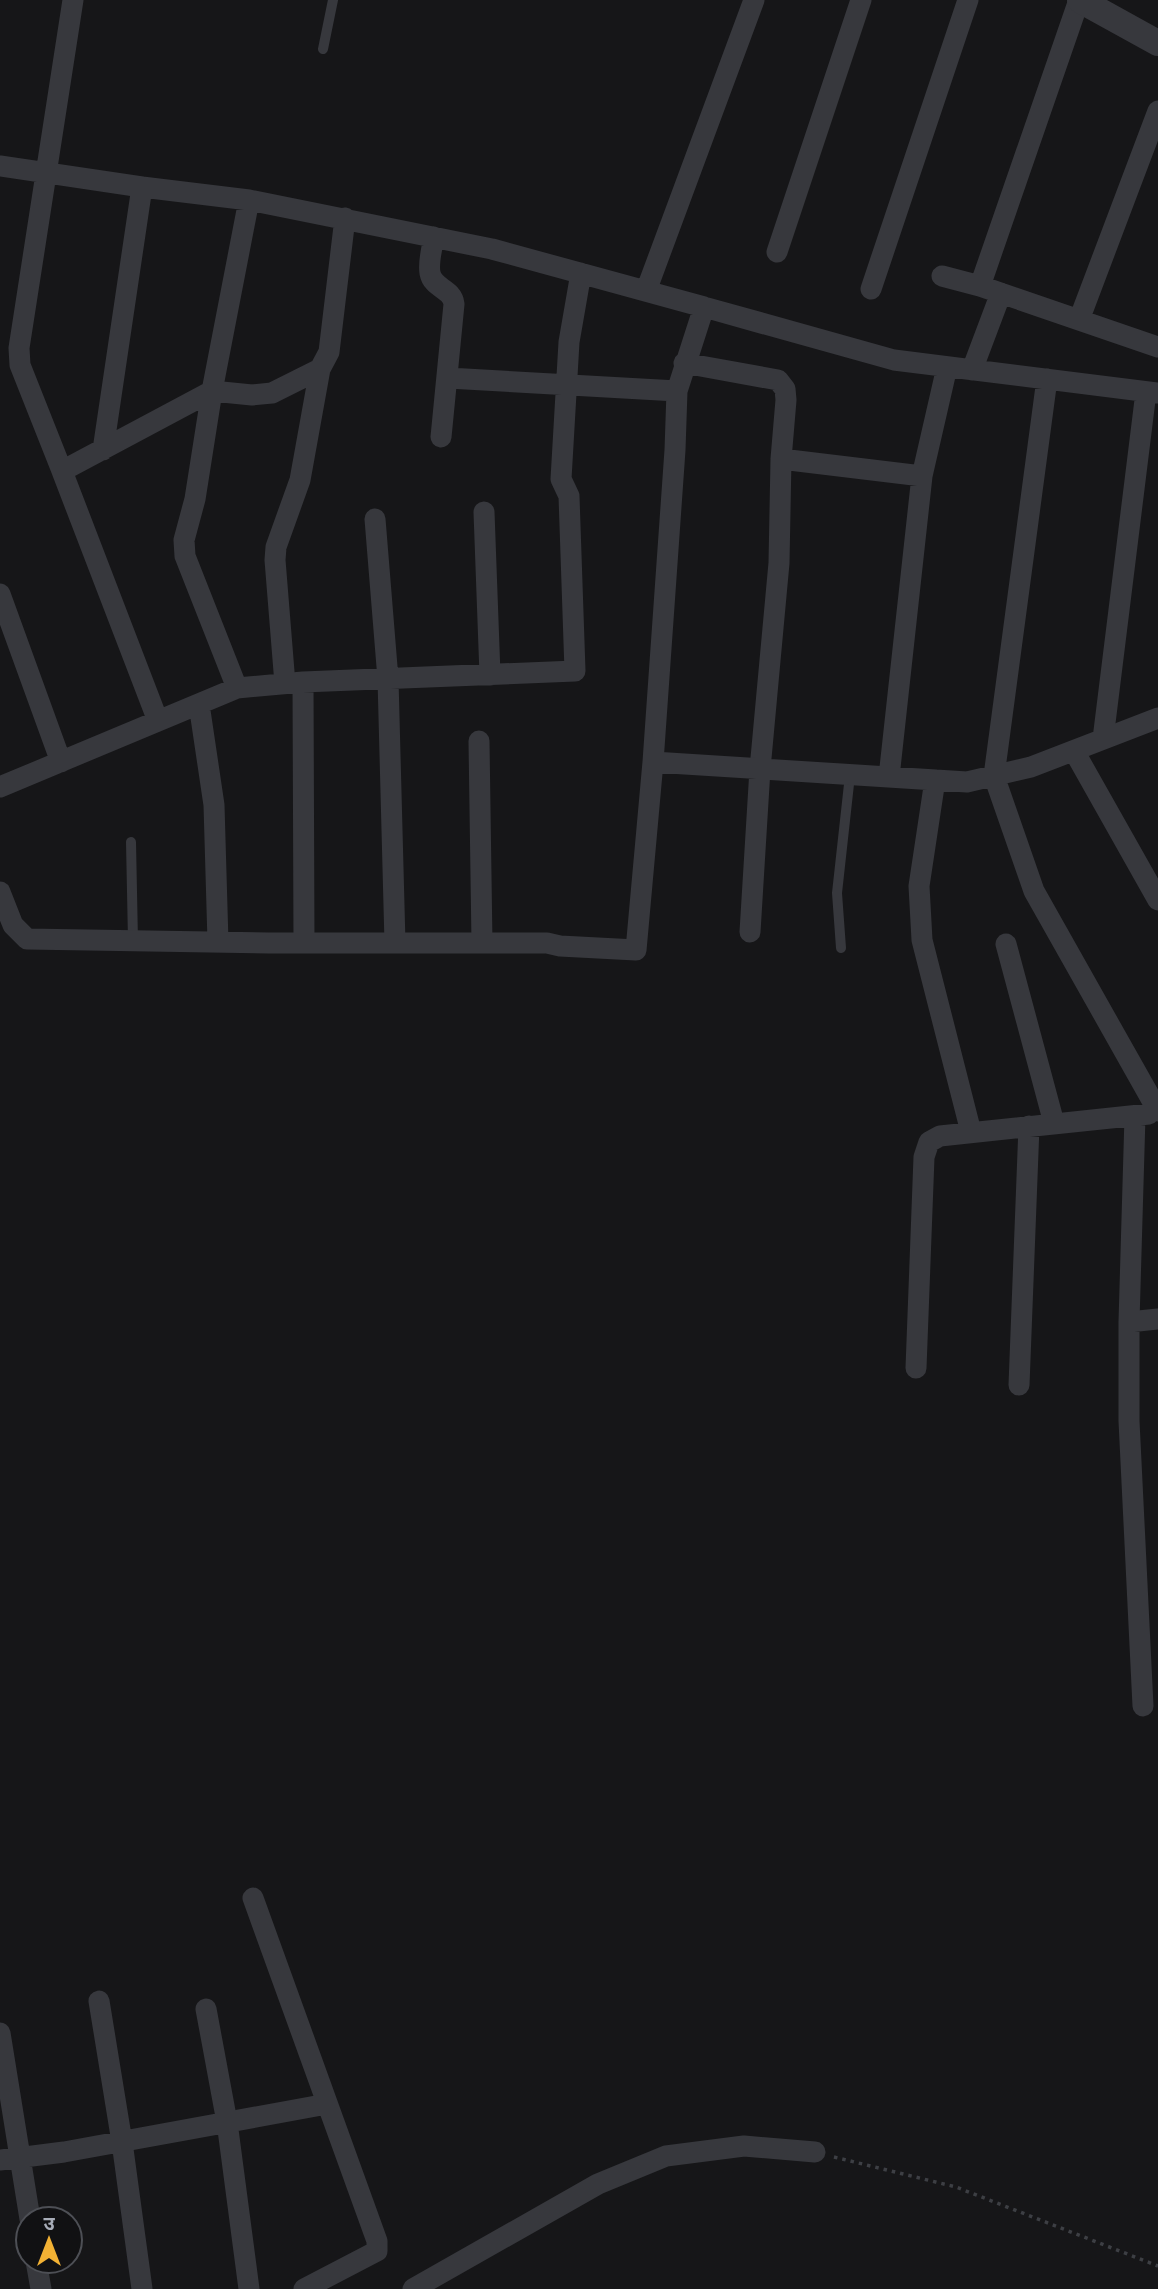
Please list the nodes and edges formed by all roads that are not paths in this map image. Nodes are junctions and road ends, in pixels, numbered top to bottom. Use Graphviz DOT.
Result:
graph roads {
  1 [pos="73,0"];
  2 [pos="333,0"];
  3 [pos="754,0"];
  4 [pos="861,0"];
  5 [pos="968,0"];
  6 [pos="1079,0"];
  7 [pos="1157,36"];
  8 [pos="323,49"];
  9 [pos="1158,111"];
  10 [pos="0,166"];
  11 [pos="45,172"];
  12 [pos="142,187"];
  13 [pos="248,200"];
  14 [pos="345,218"];
  15 [pos="435,237"];
  16 [pos="777,252"];
  17 [pos="581,273"];
  18 [pos="942,276"];
  19 [pos="980,286"];
  20 [pos="871,289"];
  21 [pos="646,291"];
  22 [pos="1001,293"];
  23 [pos="704,307"];
  24 [pos="1079,320"];
  25 [pos="1158,347"];
  26 [pos="684,363"];
  27 [pos="947,367"];
  28 [pos="320,369"];
  29 [pos="972,370"];
  30 [pos="448,378"];
  31 [pos="1046,379"];
  32 [pos="566,386"];
  33 [pos="212,391"];
  34 [pos="677,391"];
  35 [pos="1155,393"];
  36 [pos="441,438"];
  37 [pos="103,450"];
  38 [pos="780,459"];
  39 [pos="62,471"];
  40 [pos="922,476"];
  41 [pos="484,512"];
  42 [pos="375,519"];
  43 [pos="0,594"];
  44 [pos="490,675"];
  45 [pos="388,679"];
  46 [pos="294,683"];
  47 [pos="237,688"];
  48 [pos="199,704"];
  49 [pos="1158,718"];
  50 [pos="158,721"];
  51 [pos="1103,739"];
  52 [pos="479,741"];
  53 [pos="1074,751"];
  54 [pos="61,762"];
  55 [pos="653,762"];
  56 [pos="760,769"];
  57 [pos="849,775"];
  58 [pos="993,776"];
  59 [pos="889,778"];
  60 [pos="935,780"];
  61 [pos="0,787"];
  62 [pos="131,842"];
  63 [pos="0,892"];
  64 [pos="1158,900"];
  65 [pos="750,932"];
  66 [pos="133,941"];
  67 [pos="218,942"];
  68 [pos="304,943"];
  69 [pos="395,943"];
  70 [pos="482,943"];
  71 [pos="1006,944"];
  72 [pos="841,948"];
  73 [pos="1158,1112"];
  74 [pos="1135,1116"];
  75 [pos="1054,1123"];
  76 [pos="1029,1126"];
  77 [pos="971,1132"];
  78 [pos="1158,1319"];
  79 [pos="1129,1322"];
  80 [pos="916,1368"];
  81 [pos="1019,1385"];
  82 [pos="1143,1706"];
  83 [pos="253,1898"];
  84 [pos="99,2001"];
  85 [pos="206,2009"];
  86 [pos="0,2034"];
  87 [pos="327,2104"];
  88 [pos="227,2122"];
  89 [pos="122,2142"];
  90 [pos="816,2152"];
  91 [pos="11,2159"];
  92 [pos="26,2205"];
  93 [pos="142,2289"];
  94 [pos="249,2289"];
  95 [pos="304,2289"];
  96 [pos="413,2289"];
  1 -- 11 [label="street"];
  2 -- 8 [label="lane"];
  3 -- 21 [label="street"];
  4 -- 16 [label="street"];
  5 -- 20 [label="street"];
  6 -- 7 [label="street"];
  6 -- 19 [label="street"];
  9 -- 24 [label="street"];
  10 -- 11 [label="street"];
  11 -- 12 [label="street"];
  11 -- 39 [label="street"];
  12 -- 13 [label="street"];
  12 -- 37 [label="street"];
  13 -- 14 [label="street"];
  13 -- 33 [label="street"];
  14 -- 15 [label="street"];
  14 -- 28 [label="street"];
  15 -- 17 [label="street"];
  15 -- 30 [label="street"];
  17 -- 21 [label="street"];
  17 -- 32 [label="street"];
  18 -- 19 [label="street"];
  19 -- 22 [label="street"];
  21 -- 23 [label="street"];
  22 -- 24 [label="street"];
  22 -- 29 [label="street"];
  23 -- 26 [label="street"];
  23 -- 27 [label="street"];
  24 -- 25 [label="street"];
  26 -- 34 [label="street"];
  26 -- 38 [label="street"];
  27 -- 29 [label="street"];
  27 -- 40 [label="street"];
  28 -- 33 [label="street"];
  28 -- 46 [label="street"];
  29 -- 31 [label="street"];
  30 -- 32 [label="street"];
  30 -- 36 [label="street"];
  31 -- 35 [label="street"];
  31 -- 58 [label="street"];
  32 -- 34 [label="street"];
  32 -- 44 [label="street"];
  33 -- 37 [label="street"];
  33 -- 47 [label="street"];
  34 -- 55 [label="street"];
  35 -- 51 [label="street"];
  37 -- 39 [label="street"];
  38 -- 40 [label="street"];
  38 -- 56 [label="street"];
  39 -- 50 [label="street"];
  40 -- 59 [label="street"];
  41 -- 44 [label="street"];
  42 -- 45 [label="street"];
  43 -- 54 [label="street"];
  44 -- 45 [label="street"];
  45 -- 46 [label="street"];
  45 -- 69 [label="street"];
  46 -- 47 [label="street"];
  46 -- 68 [label="street"];
  47 -- 48 [label="street"];
  48 -- 50 [label="street"];
  48 -- 67 [label="street"];
  49 -- 51 [label="street"];
  50 -- 54 [label="street"];
  51 -- 53 [label="street"];
  52 -- 70 [label="street"];
  53 -- 58 [label="street"];
  53 -- 64 [label="street"];
  54 -- 61 [label="street"];
  55 -- 56 [label="street"];
  55 -- 70 [label="street"];
  56 -- 57 [label="street"];
  56 -- 65 [label="street"];
  57 -- 59 [label="street"];
  57 -- 72 [label="lane"];
  58 -- 60 [label="street"];
  58 -- 73 [label="street"];
  59 -- 60 [label="street"];
  60 -- 77 [label="street"];
  62 -- 66 [label="lane"];
  63 -- 66 [label="street"];
  66 -- 67 [label="street"];
  67 -- 68 [label="street"];
  68 -- 69 [label="street"];
  69 -- 70 [label="street"];
  71 -- 75 [label="street"];
  73 -- 74 [label="street"];
  74 -- 75 [label="street"];
  74 -- 79 [label="street"];
  75 -- 76 [label="street"];
  76 -- 77 [label="street"];
  76 -- 81 [label="street"];
  77 -- 80 [label="street"];
  78 -- 79 [label="street"];
  79 -- 82 [label="street"];
  83 -- 87 [label="street"];
  84 -- 89 [label="street"];
  85 -- 88 [label="street"];
  86 -- 91 [label="street"];
  87 -- 88 [label="street"];
  87 -- 95 [label="street"];
  88 -- 89 [label="street"];
  88 -- 94 [label="street"];
  89 -- 91 [label="street"];
  89 -- 93 [label="street"];
  90 -- 96 [label="street"];
  91 -- 92 [label="street"];
}
